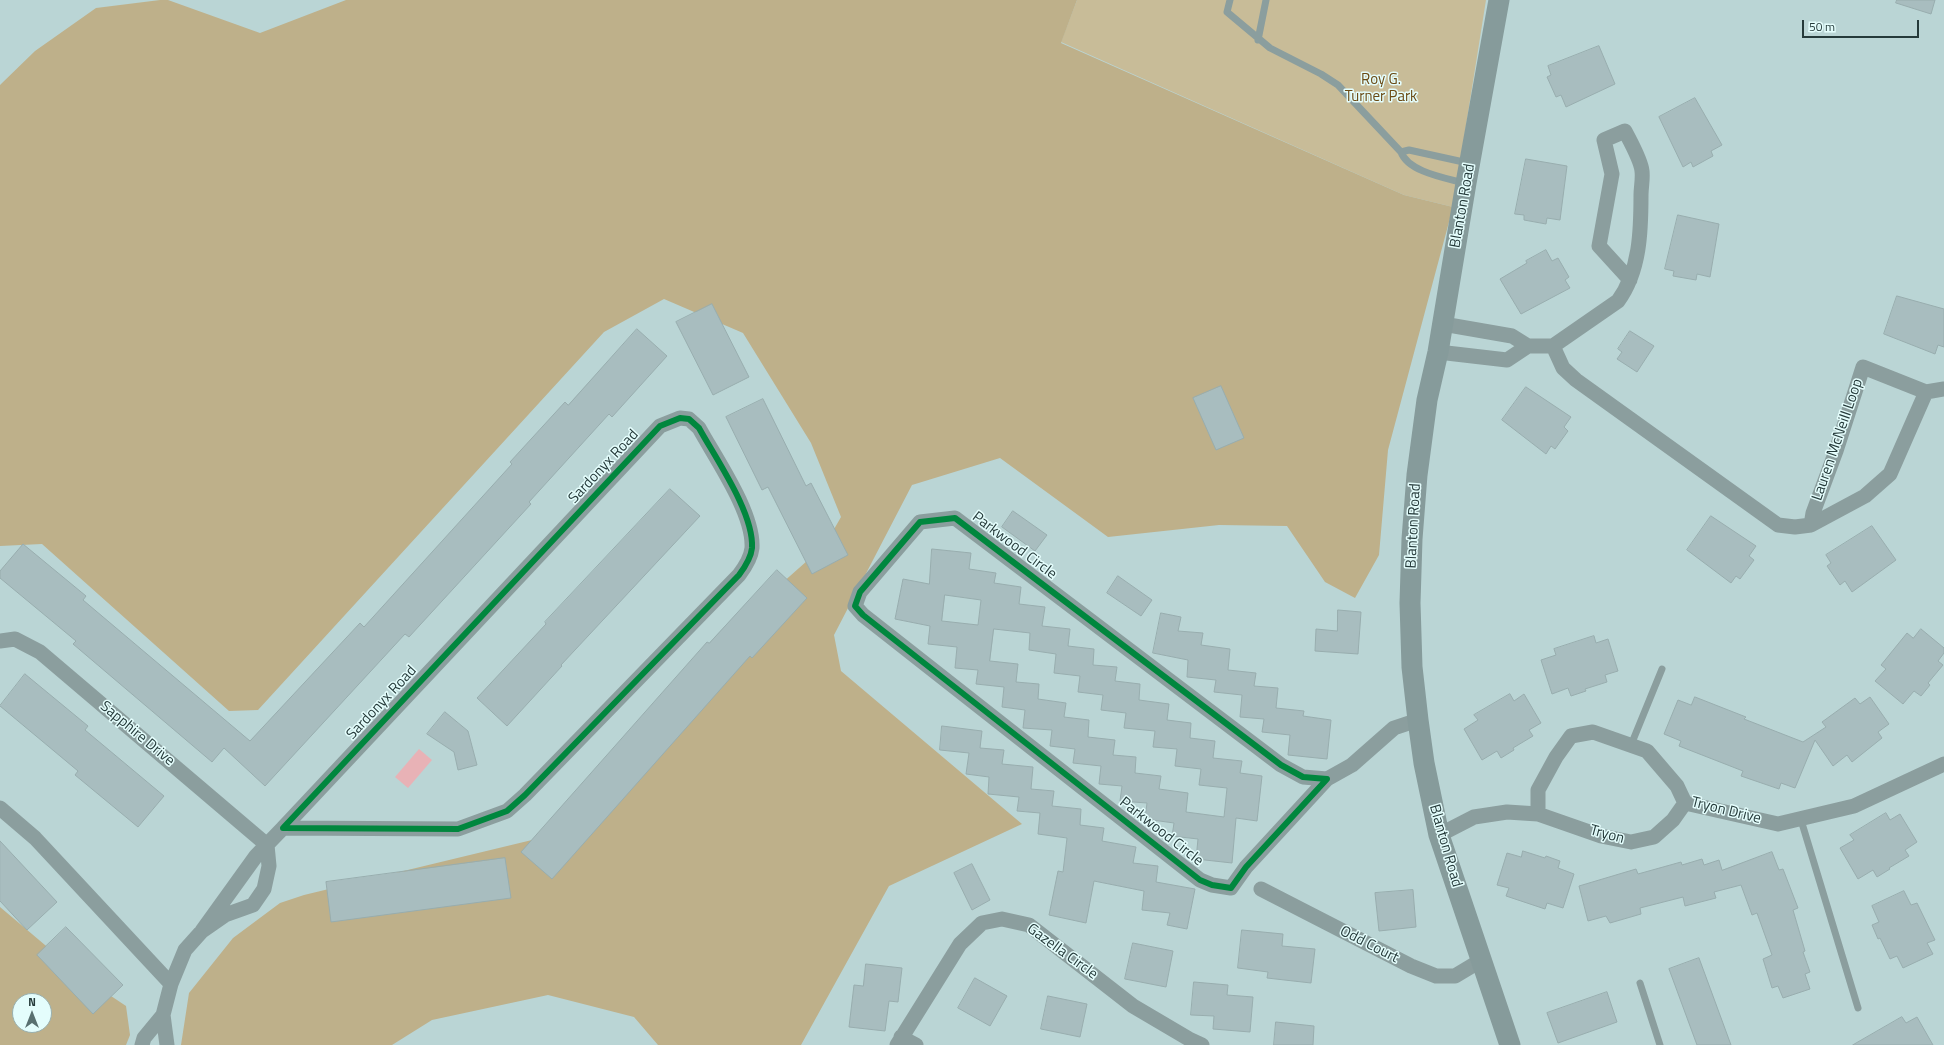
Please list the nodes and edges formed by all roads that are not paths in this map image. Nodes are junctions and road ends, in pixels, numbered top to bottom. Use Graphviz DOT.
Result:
graph roads {
  1 [pos="1230,0"];
  2 [pos="1266,0"];
  3 [pos="1499,0"];
  4 [pos="1258,40"];
  5 [pos="1401,152"];
  6 [pos="1468,173"];
  7 [pos="1630,280"];
  8 [pos="1443,324"];
  9 [pos="1528,346"];
  10 [pos="1553,346"];
  11 [pos="1438,352"];
  12 [pos="1944,389"];
  13 [pos="1926,392"];
  14 [pos="1811,525"];
  15 [pos="0,641"];
  16 [pos="1662,669"];
  17 [pos="1418,720"];
  18 [pos="1631,745"];
  19 [pos="1944,764"];
  20 [pos="1327,779"];
  21 [pos="1685,803"];
  22 [pos="0,808"];
  23 [pos="1538,814"];
  24 [pos="1800,820"];
  25 [pos="283,828"];
  26 [pos="1439,835"];
  27 [pos="267,845"];
  28 [pos="1261,889"];
  29 [pos="202,931"];
  30 [pos="1480,961"];
  31 [pos="1640,983"];
  32 [pos="171,984"];
  33 [pos="1858,1008"];
  34 [pos="163,1015"];
  35 [pos="899,1041"];
  36 [pos="142,1045"];
  37 [pos="167,1045"];
  38 [pos="916,1045"];
  39 [pos="1202,1045"];
  40 [pos="1510,1045"];
  41 [pos="1660,1045"];
  1 -- 4 [label="lane"];
  2 -- 4 [label="lane"];
  3 -- 6 [label="street, Blanton Road"];
  4 -- 5 [label="lane"];
  5 -- 6 [label="lane"];
  5 -- 6 [label="lane"];
  6 -- 8 [label="street, Blanton Road"];
  7 -- 7 [label="street"];
  7 -- 10 [label="street"];
  8 -- 9 [label="street"];
  8 -- 11 [label="street, Blanton Road"];
  9 -- 10 [label="street"];
  9 -- 11 [label="street"];
  10 -- 14 [label="street, Lauren McNeill Loop"];
  11 -- 17 [label="street, Blanton Road"];
  12 -- 13 [label="street"];
  13 -- 14 [label="street, Lauren McNeill Loop"];
  13 -- 14 [label="street, Lauren McNeill Loop"];
  15 -- 27 [label="street, Sapphire Drive"];
  16 -- 18 [label="lane"];
  17 -- 20 [label="street, Parkwood Circle"];
  17 -- 26 [label="street, Blanton Road"];
  18 -- 21 [label="street, Tryon Drive"];
  18 -- 23 [label="street, Tryon Drive"];
  19 -- 24 [label="street, Tryon Drive"];
  20 -- 20 [label="street, Parkwood Circle"];
  21 -- 23 [label="street, Tryon"];
  21 -- 24 [label="street, Tryon Drive"];
  22 -- 32 [label="street"];
  23 -- 26 [label="street"];
  24 -- 33 [label="lane"];
  25 -- 25 [label="street, Sardonyx Road"];
  25 -- 27 [label="street, Sardonyx Road"];
  26 -- 30 [label="street, Blanton Road"];
  27 -- 29 [label="street, Sardonyx Road"];
  27 -- 29 [label="street, Sardonyx Road"];
  28 -- 30 [label="street, Odd Court"];
  29 -- 32 [label="street, Sardonyx Road"];
  30 -- 40 [label="street, Blanton Road"];
  31 -- 41 [label="lane"];
  32 -- 34 [label="street, Sardonyx Road"];
  34 -- 36 [label="street, Sardonyx Road"];
  34 -- 37 [label="street, Sardonyx Road"];
  35 -- 38 [label="street"];
  35 -- 39 [label="street, Gazella Circle"];
}
